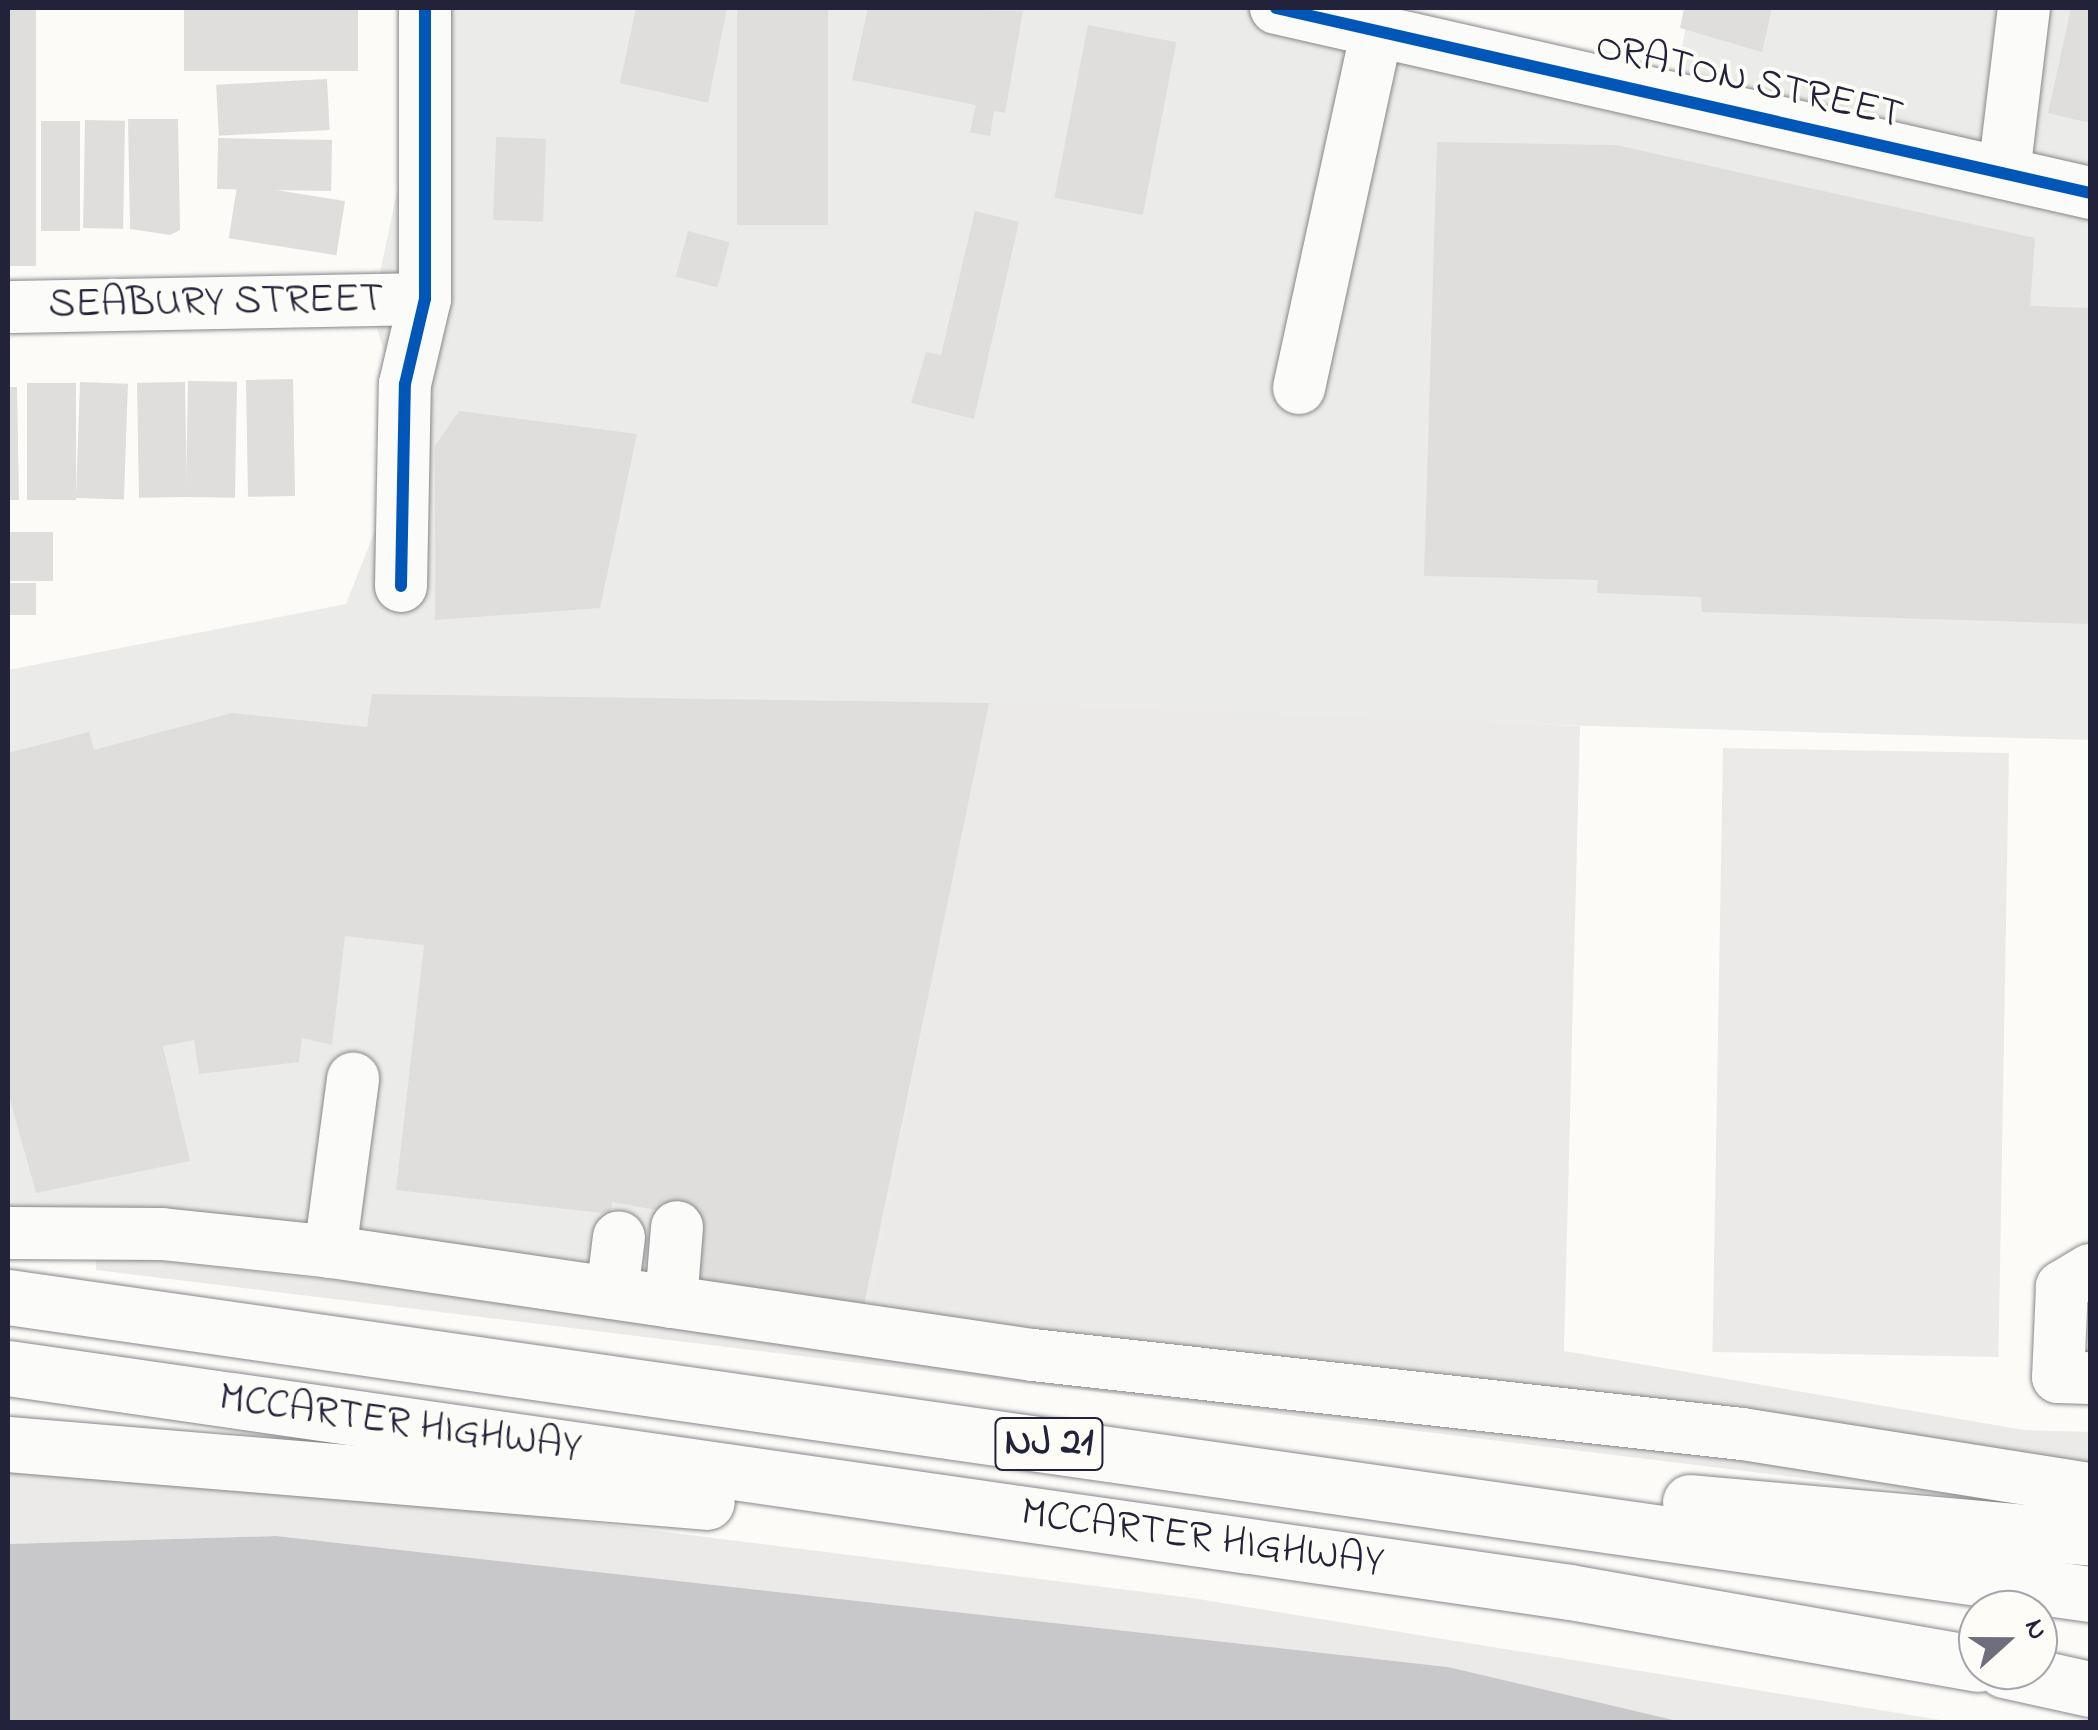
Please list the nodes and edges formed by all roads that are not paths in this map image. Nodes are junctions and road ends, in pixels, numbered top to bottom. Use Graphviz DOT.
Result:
graph roads {
  1 [pos="425,8"];
  2 [pos="1276,8"];
  3 [pos="2024,8"];
  4 [pos="1377,30"];
  5 [pos="2004,173"];
  6 [pos="2090,192"];
  7 [pos="425,299"];
  8 [pos="8,307"];
  9 [pos="1299,388"];
  10 [pos="402,586"];
  11 [pos="353,1079"];
  12 [pos="676,1226"];
  13 [pos="8,1233"];
  14 [pos="619,1237"];
  15 [pos="330,1252"];
  16 [pos="2090,1270"];
  17 [pos="612,1293"];
  18 [pos="8,1298"];
  19 [pos="671,1302"];
  20 [pos="8,1368"];
  21 [pos="2090,1378"];
  22 [pos="8,1444"];
  23 [pos="1305,1480"];
  24 [pos="2090,1490"];
  25 [pos="2090,1538"];
  26 [pos="1224,1542"];
  27 [pos="2090,1594"];
  28 [pos="1958,1661"];
  29 [pos="2058,1682"];
  30 [pos="2090,1689"];
  1 -- 7 [label="street"];
  2 -- 4 [label="street, ORATON STREET"];
  3 -- 5 [label="street"];
  4 -- 5 [label="street, ORATON STREET"];
  4 -- 9 [label="street"];
  5 -- 6 [label="street, ORATON STREET"];
  7 -- 8 [label="street, SEABURY STREET"];
  7 -- 10 [label="street"];
  11 -- 15 [label="street"];
  12 -- 19 [label="street"];
  13 -- 15 [label="street"];
  14 -- 17 [label="street"];
  15 -- 17 [label="street"];
  16 -- 21 [label="street"];
  17 -- 19 [label="street"];
  18 -- 23 [label="highway, NJ 21"];
  19 -- 24 [label="street"];
  20 -- 26 [label="highway, MCCARTER HIGHWAY / NJ 21"];
  22 -- 26 [label="highway"];
  23 -- 25 [label="highway"];
  23 -- 27 [label="highway, NJ 21"];
  26 -- 28 [label="highway, MCCARTER HIGHWAY / NJ 21"];
  29 -- 30 [label="highway"];
}
